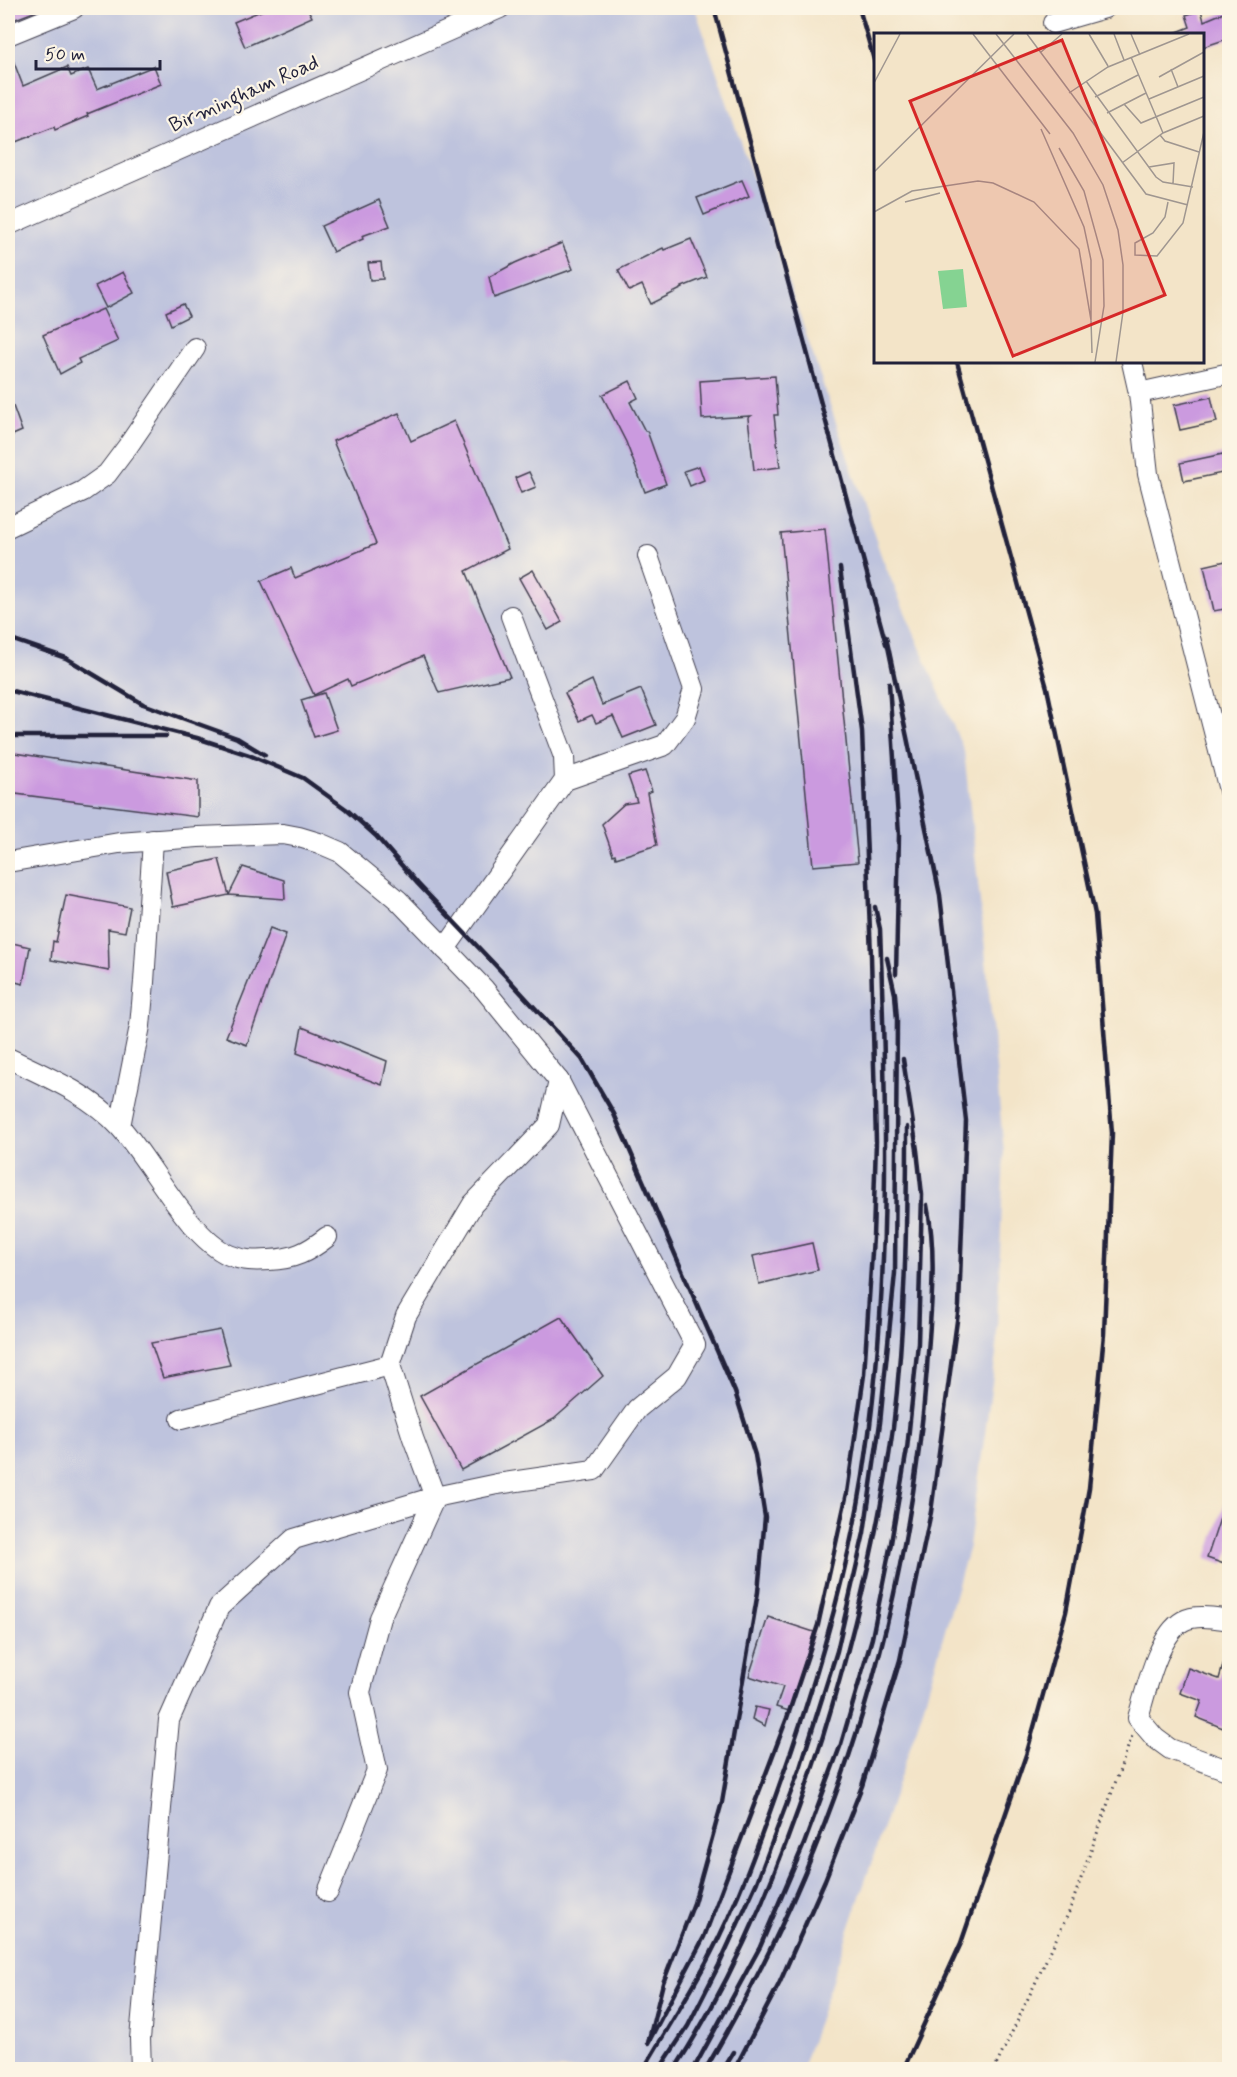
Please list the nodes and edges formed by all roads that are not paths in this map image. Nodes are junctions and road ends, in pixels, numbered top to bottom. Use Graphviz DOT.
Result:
graph roads {
  1 [pos="74,8"];
  2 [pos="500,8"];
  3 [pos="1105,8"];
  4 [pos="1053,22"];
  5 [pos="8,36"];
  6 [pos="8,225"];
  7 [pos="195,348"];
  8 [pos="1132,363"];
  9 [pos="1230,373"];
  10 [pos="1139,393"];
  11 [pos="8,527"];
  12 [pos="648,555"];
  13 [pos="511,616"];
  14 [pos="564,780"];
  15 [pos="1230,794"];
  16 [pos="153,840"];
  17 [pos="8,862"];
  18 [pos="445,949"];
  19 [pos="8,1058"];
  20 [pos="559,1081"];
  21 [pos="120,1126"];
  22 [pos="327,1236"];
  23 [pos="390,1365"];
  24 [pos="181,1419"];
  25 [pos="435,1497"];
  26 [pos="1230,1620"];
  27 [pos="1230,1771"];
  28 [pos="328,1892"];
  29 [pos="141,2070"];
  1 -- 5 [label="street"];
  2 -- 6 [label="street, Birmingham Road"];
  3 -- 4 [label="street"];
  7 -- 11 [label="street"];
  8 -- 10 [label="street"];
  9 -- 10 [label="street"];
  10 -- 15 [label="street"];
  12 -- 14 [label="street"];
  13 -- 14 [label="street"];
  14 -- 18 [label="street"];
  16 -- 17 [label="street"];
  16 -- 18 [label="street"];
  16 -- 21 [label="street"];
  18 -- 20 [label="street"];
  19 -- 21 [label="street"];
  20 -- 23 [label="street"];
  20 -- 25 [label="street"];
  21 -- 22 [label="street"];
  23 -- 24 [label="street"];
  23 -- 25 [label="street"];
  25 -- 28 [label="street"];
  25 -- 29 [label="street"];
  26 -- 27 [label="street"];
}
